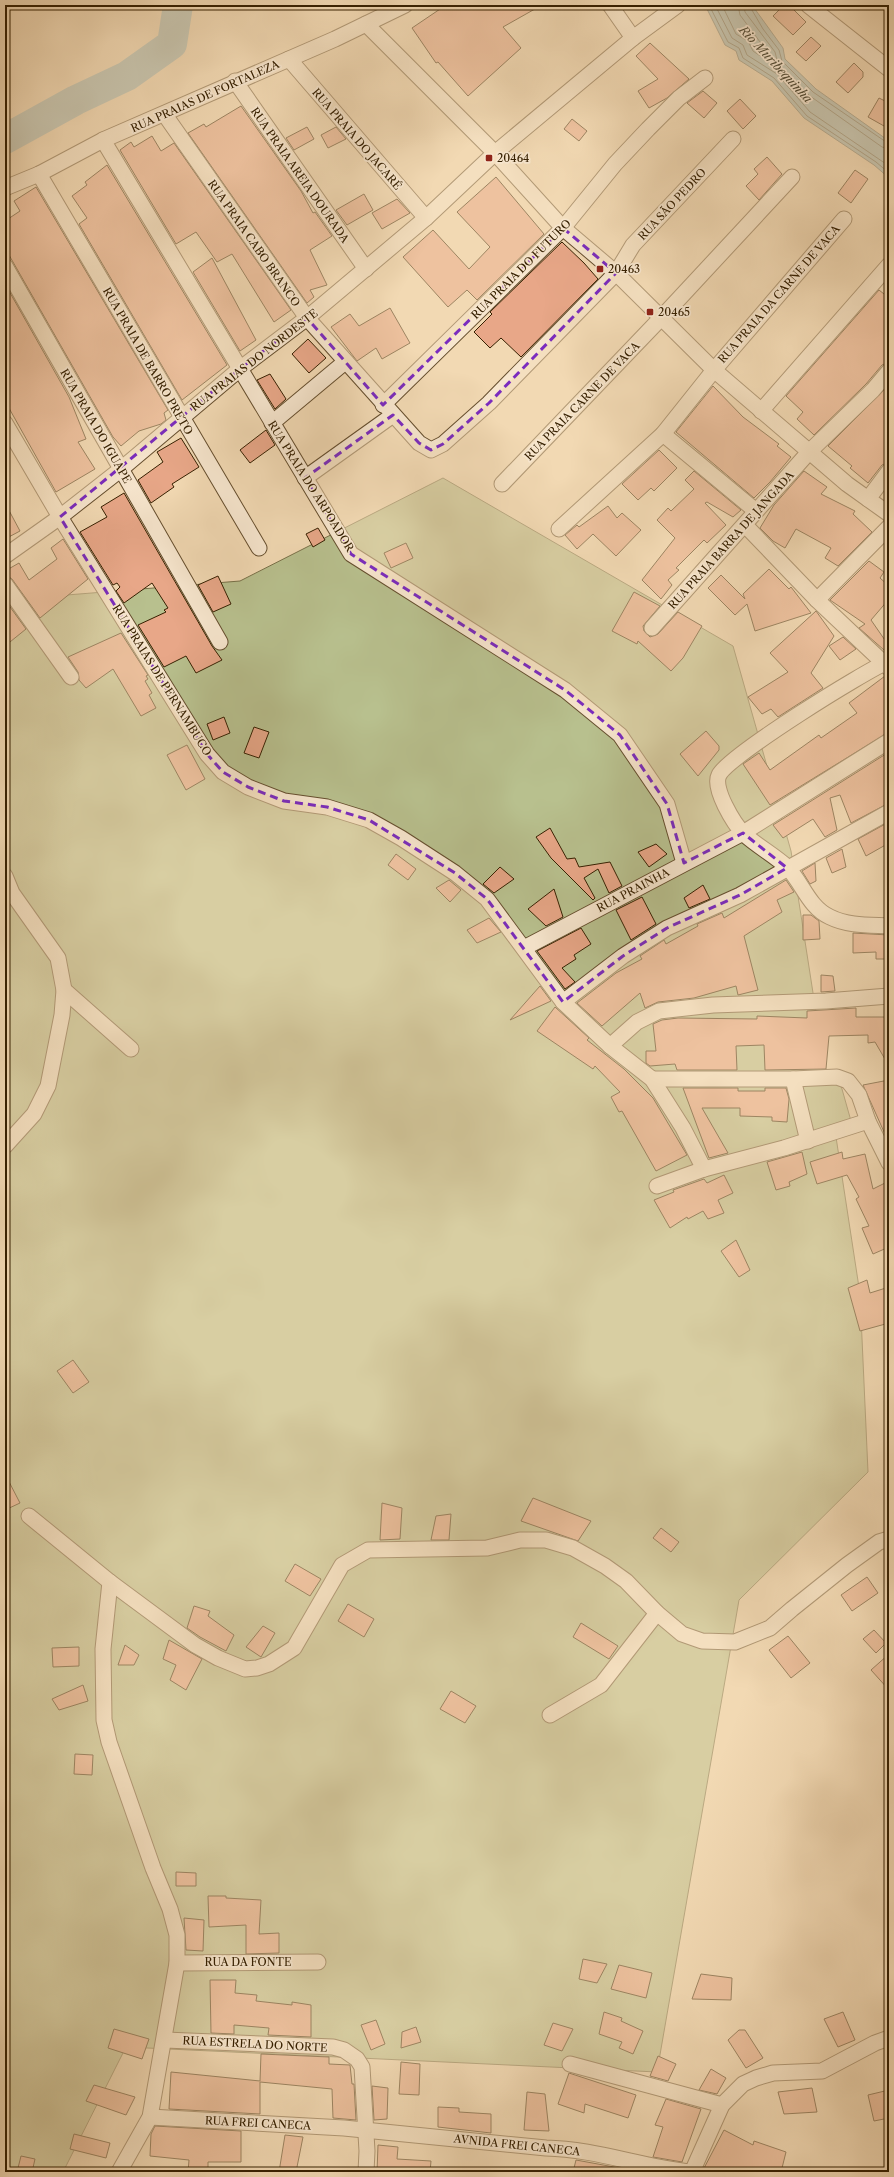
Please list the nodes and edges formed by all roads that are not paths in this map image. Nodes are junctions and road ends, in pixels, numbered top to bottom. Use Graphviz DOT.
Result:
graph roads {
  1 [pos="405,5"];
  2 [pos="610,5"];
  3 [pos="678,5"];
  4 [pos="808,5"];
  5 [pos="366,24"];
  6 [pos="633,38"];
  7 [pos="289,59"];
  8 [pos="889,69"];
  9 [pos="705,78"];
  10 [pos="235,81"];
  11 [pos="165,115"];
  12 [pos="733,139"];
  13 [pos="103,140"];
  14 [pos="495,153"];
  15 [pos="39,174"];
  16 [pos="792,178"];
  17 [pos="5,188"];
  18 [pos="426,218"];
  19 [pos="844,219"];
  20 [pos="564,228"];
  21 [pos="889,265"];
  22 [pos="5,266"];
  23 [pos="366,269"];
  24 [pos="616,272"];
  25 [pos="662,317"];
  26 [pos="307,318"];
  27 [pos="345,362"];
  28 [pos="241,368"];
  29 [pos="714,370"];
  30 [pos="889,371"];
  31 [pos="489,403"];
  32 [pos="388,410"];
  33 [pos="761,411"];
  34 [pos="181,418"];
  35 [pos="5,423"];
  36 [pos="272,423"];
  37 [pos="663,434"];
  38 [pos="809,452"];
  39 [pos="120,470"];
  40 [pos="889,471"];
  41 [pos="305,478"];
  42 [pos="502,484"];
  43 [pos="868,500"];
  44 [pos="756,511"];
  45 [pos="889,514"];
  46 [pos="60,517"];
  47 [pos="745,525"];
  48 [pos="559,528"];
  49 [pos="889,528"];
  50 [pos="259,548"];
  51 [pos="5,556"];
  52 [pos="5,584"];
  53 [pos="817,600"];
  54 [pos="652,628"];
  55 [pos="220,642"];
  56 [pos="887,664"];
  57 [pos="70,677"];
  58 [pos="889,741"];
  59 [pos="889,812"];
  60 [pos="743,833"];
  61 [pos="684,863"];
  62 [pos="787,868"];
  63 [pos="5,876"];
  64 [pos="889,926"];
  65 [pos="524,948"];
  66 [pos="64,990"];
  67 [pos="889,996"];
  68 [pos="563,1002"];
  69 [pos="610,1046"];
  70 [pos="131,1049"];
  71 [pos="652,1079"];
  72 [pos="793,1079"];
  73 [pos="868,1121"];
  74 [pos="808,1141"];
  75 [pos="5,1146"];
  76 [pos="889,1163"];
  77 [pos="704,1169"];
  78 [pos="657,1186"];
  79 [pos="29,1516"];
  80 [pos="889,1539"];
  81 [pos="110,1582"];
  82 [pos="656,1613"];
  83 [pos="550,1714"];
  84 [pos="318,1962"];
  85 [pos="177,1963"];
  86 [pos="889,2038"];
  87 [pos="165,2040"];
  88 [pos="570,2064"];
  89 [pos="722,2105"];
  90 [pos="150,2117"];
  91 [pos="366,2130"];
  92 [pos="119,2172"];
  93 [pos="366,2172"];
  94 [pos="691,2172"];
  1 -- 5 [label="street, RUA PRAIAS DE FORTALEZA"];
  2 -- 6 [label="street"];
  3 -- 6 [label="street, RUA PRAIAS DO NORDESTE"];
  4 -- 8 [label="street"];
  5 -- 7 [label="street, RUA PRAIAS DE FORTALEZA"];
  5 -- 14 [label="street"];
  6 -- 14 [label="street, RUA PRAIAS DO NORDESTE"];
  7 -- 10 [label="street, RUA PRAIAS DE FORTALEZA"];
  7 -- 18 [label="street, RUA PRAIA DO JACARÉ"];
  9 -- 20 [label="street, RUA PRAIA DO FUTURO"];
  10 -- 11 [label="street, RUA PRAIAS DE FORTALEZA"];
  10 -- 23 [label="street, RUA PRAIA AREIA DOURADA"];
  11 -- 13 [label="street, RUA PRAIAS DE FORTALEZA"];
  11 -- 26 [label="street, RUA PRAIA CABO BRANCO"];
  12 -- 24 [label="street, RUA SÃO PEDRO"];
  13 -- 15 [label="street, RUA PRAIAS DE FORTALEZA"];
  13 -- 28 [label="street, RUA PRAIA DO ARPOADOR"];
  14 -- 18 [label="street, RUA PRAIAS DO NORDESTE"];
  14 -- 20 [label="street"];
  15 -- 17 [label="street, RUA PRAIAS DE FORTALEZA"];
  15 -- 34 [label="street, RUA PRAIA DE BARRO PRETO"];
  16 -- 25 [label="street, RUA PRAIA CARNE DE VACA"];
  18 -- 23 [label="street, RUA PRAIAS DO NORDESTE"];
  19 -- 29 [label="street, RUA PRAIA DA CARNE DE VACA"];
  20 -- 24 [label="street"];
  20 -- 32 [label="street, RUA PRAIA DO FUTURO"];
  21 -- 33 [label="street"];
  22 -- 39 [label="street, RUA PRAIA DO IGUAPE"];
  23 -- 26 [label="street, RUA PRAIAS DO NORDESTE"];
  24 -- 25 [label="street"];
  24 -- 31 [label="street, RUA SÃO PEDRO"];
  25 -- 29 [label="street"];
  25 -- 42 [label="street, RUA PRAIA CARNE DE VACA"];
  26 -- 27 [label="street, RUA PRAIA CABO BRANCO"];
  26 -- 28 [label="street, RUA PRAIAS DO NORDESTE"];
  27 -- 32 [label="street, RUA PRAIA CABO BRANCO"];
  27 -- 36 [label="street"];
  28 -- 34 [label="street, RUA PRAIAS DO NORDESTE"];
  28 -- 36 [label="street, RUA PRAIA DO ARPOADOR"];
  29 -- 33 [label="street"];
  29 -- 37 [label="street, RUA PRAIA DA CARNE DE VACA"];
  30 -- 38 [label="street, RUA PRAIA BARRA DE JANGADA"];
  31 -- 32 [label="street, RUA PRAIA CABO BRANCO"];
  32 -- 41 [label="street, RUA PRAIA DO FUTURO"];
  33 -- 38 [label="street"];
  34 -- 39 [label="street, RUA PRAIAS DO NORDESTE"];
  34 -- 50 [label="street, RUA PRAIA DE BARRO PRETO"];
  35 -- 46 [label="street, RUA PRAIAS DE PERNAMBUCO"];
  36 -- 41 [label="street, RUA PRAIA DO ARPOADOR"];
  37 -- 44 [label="street"];
  37 -- 48 [label="street, RUA PRAIA DA CARNE DE VACA"];
  38 -- 43 [label="street"];
  38 -- 44 [label="street, RUA PRAIA BARRA DE JANGADA"];
  39 -- 46 [label="street, RUA PRAIAS DO NORDESTE"];
  39 -- 55 [label="street, RUA PRAIA DO IGUAPE"];
  40 -- 43 [label="street"];
  41 -- 61 [label="street, RUA PRAIA DO ARPOADOR"];
  43 -- 45 [label="street"];
  44 -- 47 [label="street, RUA PRAIA BARRA DE JANGADA"];
  46 -- 51 [label="street, RUA PRAIAS DO NORDESTE"];
  46 -- 65 [label="street, RUA PRAIAS DE PERNAMBUCO"];
  47 -- 53 [label="street"];
  47 -- 54 [label="street, RUA PRAIA BARRA DE JANGADA"];
  49 -- 53 [label="street"];
  52 -- 57 [label="street"];
  53 -- 56 [label="street"];
  56 -- 60 [label="street"];
  58 -- 60 [label="street, RUA PRAINHA"];
  59 -- 62 [label="street"];
  60 -- 61 [label="street, RUA PRAINHA"];
  60 -- 62 [label="street"];
  61 -- 65 [label="street, RUA PRAINHA"];
  62 -- 64 [label="street"];
  62 -- 68 [label="street"];
  63 -- 66 [label="street"];
  65 -- 68 [label="street, RUA PRAIAS DE PERNAMBUCO"];
  66 -- 70 [label="street"];
  66 -- 75 [label="street"];
  67 -- 69 [label="street"];
  68 -- 69 [label="street, RUA PRAIAS DE PERNAMBUCO"];
  69 -- 71 [label="street, RUA PRAIAS DE PERNAMBUCO"];
  71 -- 72 [label="street"];
  71 -- 77 [label="street, RUA PRAIAS DE PERNAMBUCO"];
  72 -- 73 [label="street"];
  72 -- 74 [label="street"];
  73 -- 74 [label="street"];
  73 -- 76 [label="street"];
  74 -- 77 [label="street"];
  77 -- 78 [label="street"];
  79 -- 81 [label="street"];
  80 -- 82 [label="street"];
  81 -- 82 [label="street"];
  81 -- 85 [label="street"];
  82 -- 83 [label="street"];
  84 -- 85 [label="street, RUA DA FONTE"];
  85 -- 87 [label="street"];
  86 -- 89 [label="street"];
  87 -- 90 [label="street"];
  87 -- 91 [label="street, RUA ESTRELA DO NORTE"];
  88 -- 89 [label="street"];
  89 -- 94 [label="street"];
  90 -- 91 [label="street, RUA FREI CANECA"];
  90 -- 92 [label="street"];
  91 -- 93 [label="street"];
  91 -- 94 [label="street, AVNIDA FREI CANECA"];
}
